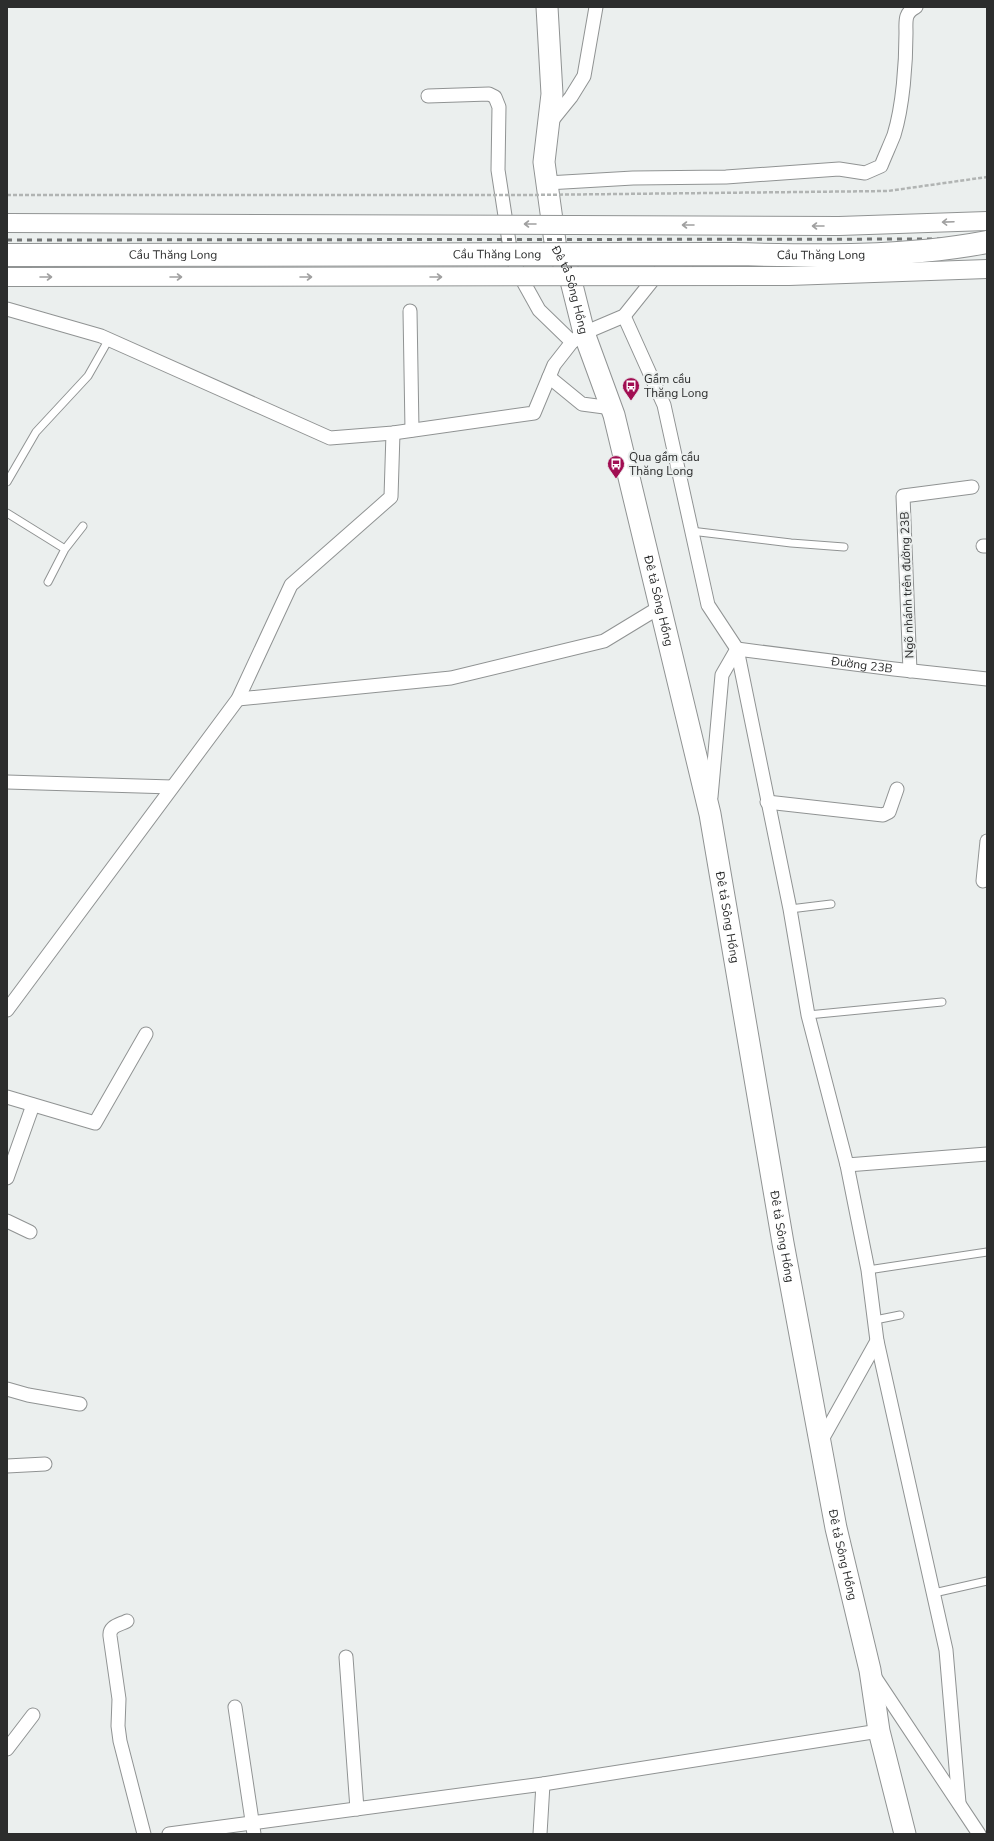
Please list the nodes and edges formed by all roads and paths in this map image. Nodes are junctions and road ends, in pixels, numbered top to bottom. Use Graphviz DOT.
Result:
graph roads {
  1 [pos="547,7"];
  2 [pos="596,7"];
  3 [pos="916,7"];
  4 [pos="428,96"];
  5 [pos="548,124"];
  6 [pos="987,177"];
  7 [pos="547,183"];
  8 [pos="7,195"];
  9 [pos="987,221"];
  10 [pos="7,223"];
  11 [pos="987,242"];
  12 [pos="7,255"];
  13 [pos="987,260"];
  14 [pos="987,269"];
  15 [pos="7,277"];
  16 [pos="7,309"];
  17 [pos="410,311"];
  18 [pos="624,316"];
  19 [pos="578,338"];
  20 [pos="109,339"];
  21 [pos="549,377"];
  22 [pos="612,408"];
  23 [pos="412,430"];
  24 [pos="393,433"];
  25 [pos="7,482"];
  26 [pos="972,487"];
  27 [pos="7,513"];
  28 [pos="84,526"];
  29 [pos="690,531"];
  30 [pos="844,546"];
  31 [pos="65,550"];
  32 [pos="48,582"];
  33 [pos="660,607"];
  34 [pos="737,649"];
  35 [pos="910,671"];
  36 [pos="987,679"];
  37 [pos="238,699"];
  38 [pos="7,782"];
  39 [pos="172,787"];
  40 [pos="897,789"];
  41 [pos="767,802"];
  42 [pos="710,814"];
  43 [pos="987,841"];
  44 [pos="983,881"];
  45 [pos="831,904"];
  46 [pos="790,910"];
  47 [pos="942,1002"];
  48 [pos="7,1010"];
  49 [pos="808,1015"];
  50 [pos="146,1034"];
  51 [pos="7,1097"];
  52 [pos="33,1105"];
  53 [pos="987,1154"];
  54 [pos="847,1165"];
  55 [pos="7,1178"];
  56 [pos="7,1222"];
  57 [pos="30,1232"];
  58 [pos="987,1252"];
  59 [pos="868,1270"];
  60 [pos="900,1315"];
  61 [pos="875,1320"];
  62 [pos="877,1341"];
  63 [pos="7,1389"];
  64 [pos="80,1404"];
  65 [pos="820,1443"];
  66 [pos="45,1464"];
  67 [pos="7,1466"];
  68 [pos="987,1581"];
  69 [pos="934,1593"];
  70 [pos="127,1621"];
  71 [pos="346,1658"];
  72 [pos="870,1670"];
  73 [pos="235,1707"];
  74 [pos="34,1715"];
  75 [pos="879,1731"];
  76 [pos="7,1749"];
  77 [pos="544,1784"];
  78 [pos="959,1803"];
  79 [pos="357,1809"];
  80 [pos="253,1829"];
  81 [pos="144,1834"];
  82 [pos="169,1834"];
  83 [pos="540,1834"];
  84 [pos="906,1834"];
  85 [pos="979,1834"];
  1 -- 5 [label="main road, Đê tả Sông Hồng"];
  2 -- 5 [label="street"];
  3 -- 7 [label="street"];
  4 -- 19 [label="street"];
  5 -- 7 [label="main road, Đê tả Sông Hồng"];
  6 -- 8 [label="path, bridge"];
  7 -- 19 [label="main road, Đê tả Sông Hồng"];
  9 -- 10 [label="main road, one-way, bridge"];
  11 -- 12 [label="highway, Cầu Thăng Long, bridge"];
  13 -- 18 [label="street"];
  15 -- 14 [label="main road, Cầu Thăng Long, one-way, bridge"];
  16 -- 20 [label="street"];
  17 -- 23 [label="street"];
  18 -- 19 [label="street"];
  18 -- 29 [label="street"];
  19 -- 21 [label="street"];
  19 -- 22 [label="main road, Đê tả Sông Hồng"];
  20 -- 24 [label="street"];
  20 -- 25 [label="lane"];
  21 -- 22 [label="street"];
  21 -- 23 [label="street"];
  22 -- 33 [label="main road, Đê tả Sông Hồng"];
  23 -- 24 [label="street"];
  24 -- 37 [label="street"];
  26 -- 35 [label="street, Ngõ nhánh trên đường 23B"];
  27 -- 31 [label="lane"];
  28 -- 31 [label="lane"];
  29 -- 30 [label="lane"];
  29 -- 34 [label="street"];
  31 -- 32 [label="lane"];
  33 -- 37 [label="street"];
  33 -- 42 [label="main road, Đê tả Sông Hồng"];
  34 -- 35 [label="street, Đường 23B"];
  34 -- 41 [label="street"];
  34 -- 42 [label="street"];
  35 -- 36 [label="street, Đường 23B"];
  37 -- 39 [label="street"];
  38 -- 39 [label="street"];
  39 -- 48 [label="street"];
  40 -- 41 [label="street"];
  41 -- 46 [label="street"];
  42 -- 65 [label="main road, Đê tả Sông Hồng"];
  43 -- 44 [label="street"];
  45 -- 46 [label="lane"];
  46 -- 49 [label="street"];
  47 -- 49 [label="lane"];
  49 -- 54 [label="street"];
  50 -- 52 [label="street"];
  51 -- 52 [label="street"];
  52 -- 55 [label="street"];
  53 -- 54 [label="street"];
  54 -- 59 [label="street"];
  56 -- 57 [label="street"];
  58 -- 59 [label="lane"];
  59 -- 61 [label="street"];
  60 -- 61 [label="lane"];
  61 -- 62 [label="street"];
  62 -- 65 [label="street"];
  62 -- 69 [label="street"];
  63 -- 64 [label="street"];
  65 -- 72 [label="main road, Đê tả Sông Hồng"];
  66 -- 67 [label="street"];
  68 -- 69 [label="lane"];
  69 -- 78 [label="street"];
  70 -- 81 [label="street"];
  71 -- 79 [label="street"];
  72 -- 75 [label="main road, Đê tả Sông Hồng"];
  72 -- 78 [label="street"];
  73 -- 80 [label="street"];
  74 -- 76 [label="street"];
  75 -- 77 [label="street"];
  75 -- 84 [label="main road, Đê tả Sông Hồng"];
  77 -- 79 [label="street"];
  77 -- 83 [label="street"];
  78 -- 85 [label="street"];
  79 -- 80 [label="street"];
  80 -- 82 [label="street"];
}
